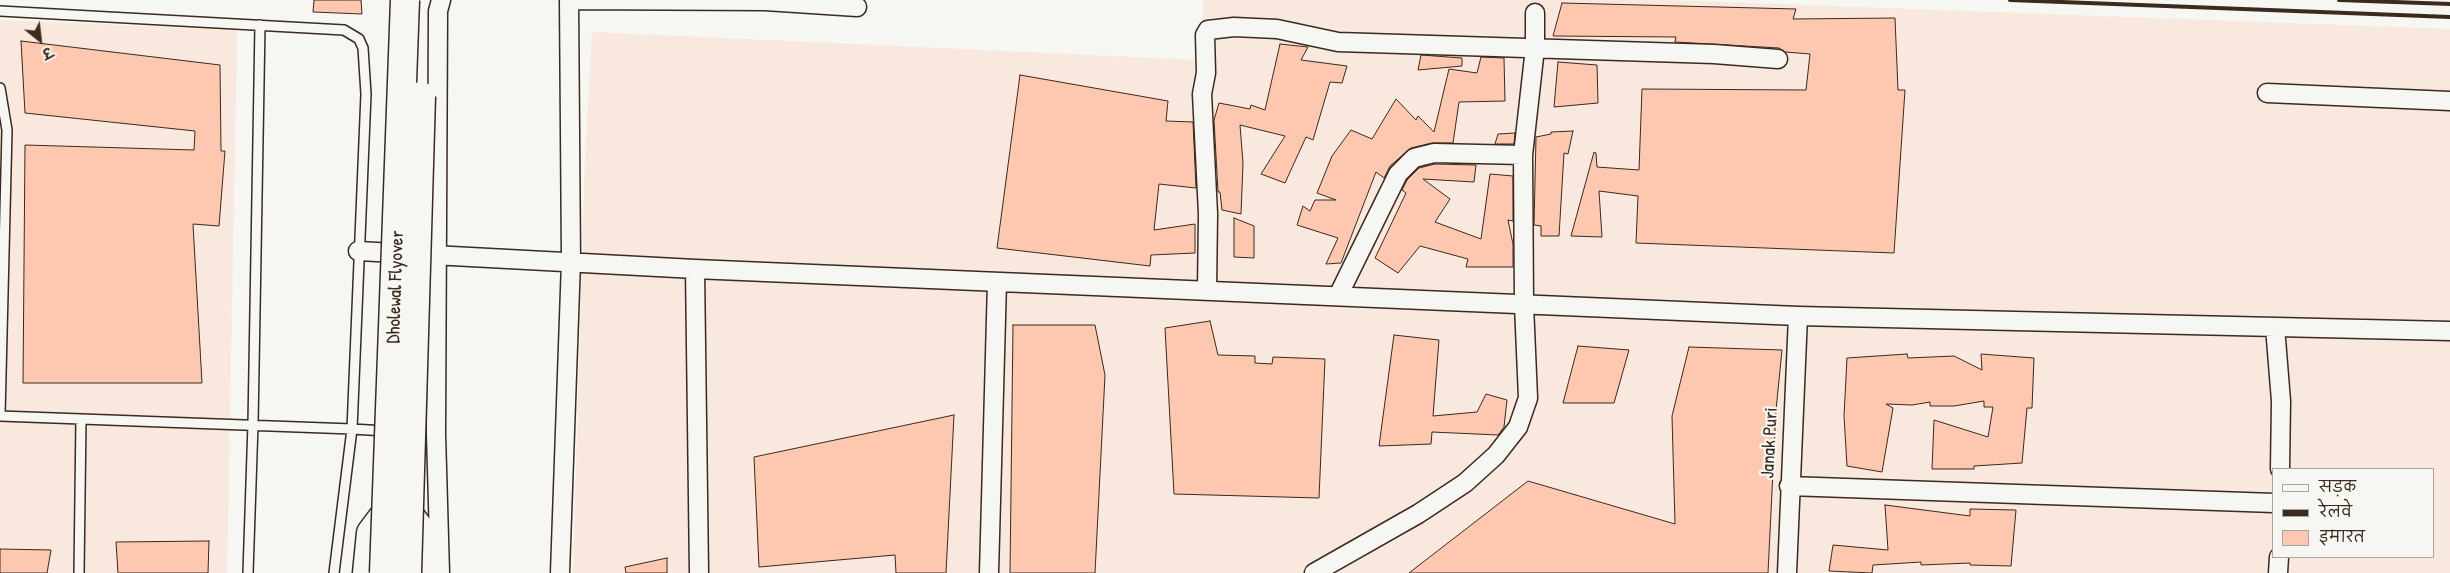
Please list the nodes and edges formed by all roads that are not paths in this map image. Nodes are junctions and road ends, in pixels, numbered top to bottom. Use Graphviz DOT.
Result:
graph roads {
  1 [pos="405,0"];
  2 [pos="424,0"];
  3 [pos="441,0"];
  4 [pos="570,0"];
  5 [pos="857,7"];
  6 [pos="0,11"];
  7 [pos="1535,12"];
  8 [pos="260,25"];
  9 [pos="1535,48"];
  10 [pos="1778,59"];
  11 [pos="0,88"];
  12 [pos="2267,93"];
  13 [pos="2450,100"];
  14 [pos="1524,155"];
  15 [pos="358,251"];
  16 [pos="438,255"];
  17 [pos="571,261"];
  18 [pos="695,269"];
  19 [pos="997,282"];
  20 [pos="1207,291"];
  21 [pos="1338,296"];
  22 [pos="1524,305"];
  23 [pos="1798,316"];
  24 [pos="2275,327"];
  25 [pos="2450,331"];
  26 [pos="0,415"];
  27 [pos="81,419"];
  28 [pos="253,424"];
  29 [pos="352,429"];
  30 [pos="427,434"];
  31 [pos="2280,468"];
  32 [pos="1789,486"];
  33 [pos="2272,503"];
  34 [pos="398,514"];
  35 [pos="2279,558"];
  36 [pos="79,573"];
  37 [pos="248,573"];
  38 [pos="334,573"];
  39 [pos="367,573"];
  40 [pos="384,573"];
  41 [pos="407,573"];
  42 [pos="424,573"];
  43 [pos="440,573"];
  44 [pos="560,573"];
  45 [pos="699,573"];
  46 [pos="988,573"];
  47 [pos="1314,573"];
  48 [pos="1786,573"];
  49 [pos="2278,573"];
  1 -- 34 [label="main road, Dholewal Flyover, bridge"];
  2 -- 34 [label="main road, Dholewal Flyover, bridge"];
  3 -- 16 [label="street"];
  4 -- 5 [label="street"];
  4 -- 17 [label="street"];
  6 -- 8 [label="lane"];
  7 -- 9 [label="street"];
  8 -- 15 [label="lane"];
  8 -- 28 [label="lane"];
  9 -- 10 [label="street"];
  9 -- 14 [label="street"];
  9 -- 20 [label="street"];
  11 -- 26 [label="lane"];
  12 -- 13 [label="street"];
  14 -- 21 [label="street"];
  14 -- 22 [label="street"];
  15 -- 16 [label="street"];
  15 -- 29 [label="lane"];
  16 -- 17 [label="street"];
  16 -- 30 [label="street"];
  17 -- 18 [label="street"];
  17 -- 44 [label="street"];
  18 -- 19 [label="street"];
  18 -- 45 [label="street"];
  19 -- 20 [label="street"];
  19 -- 46 [label="street"];
  20 -- 21 [label="street"];
  21 -- 22 [label="street"];
  22 -- 23 [label="street"];
  22 -- 47 [label="street"];
  23 -- 24 [label="street"];
  23 -- 32 [label="street, Janak Puri"];
  24 -- 25 [label="street"];
  24 -- 31 [label="street"];
  26 -- 27 [label="lane"];
  27 -- 28 [label="lane"];
  27 -- 36 [label="lane"];
  28 -- 29 [label="lane"];
  28 -- 37 [label="lane"];
  29 -- 30 [label="lane"];
  29 -- 38 [label="lane"];
  30 -- 43 [label="street"];
  32 -- 33 [label="street"];
  32 -- 48 [label="street, Janak Puri"];
  34 -- 39 [label="main road"];
  34 -- 40 [label="main road, Dholewal Flyover, bridge"];
  34 -- 41 [label="main road, Dholewal Flyover, bridge"];
  34 -- 42 [label="main road"];
  35 -- 49 [label="street"];
}
